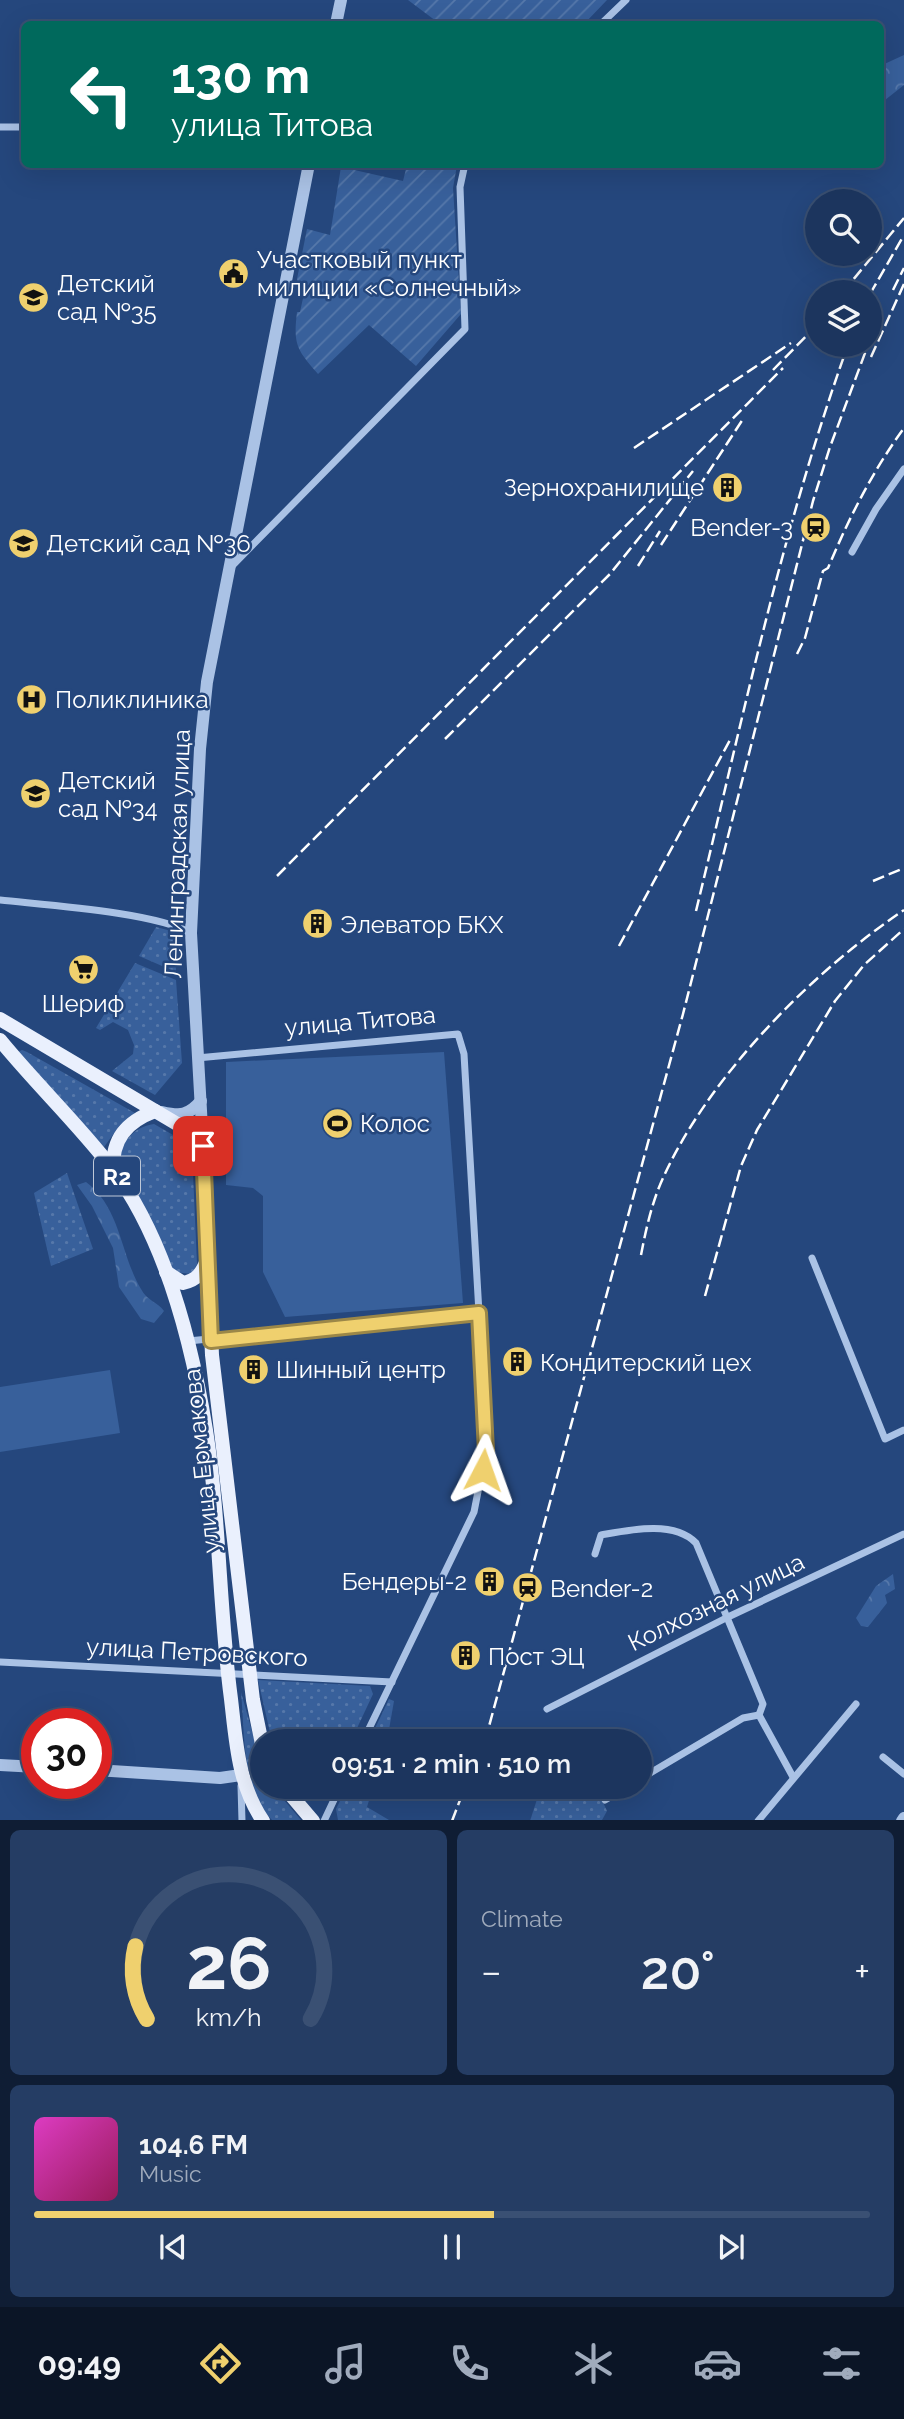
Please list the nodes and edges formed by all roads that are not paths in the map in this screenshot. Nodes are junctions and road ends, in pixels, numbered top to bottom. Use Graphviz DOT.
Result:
graph roads {
  1 [pos="341,0"];
  2 [pos="626,0"];
  3 [pos="337,21"];
  4 [pos="604,21"];
  5 [pos="0,127"];
  6 [pos="21,127"];
  7 [pos="308,168"];
  8 [pos="464,168"];
  9 [pos="904,469"];
  10 [pos="852,552"];
  11 [pos="230,568"];
  12 [pos="0,900"];
  13 [pos="191,933"];
  14 [pos="0,1019"];
  15 [pos="0,1040"];
  16 [pos="196,1058"];
  17 [pos="201,1101"];
  18 [pos="155,1111"];
  19 [pos="203,1146"];
  20 [pos="113,1170"];
  21 [pos="208,1257"];
  22 [pos="812,1258"];
  23 [pos="165,1271"];
  24 [pos="479,1313"];
  25 [pos="188,1341"];
  26 [pos="211,1341"];
  27 [pos="904,1430"];
  28 [pos="904,1534"];
  29 [pos="595,1554"];
  30 [pos="728,1617"];
  31 [pos="0,1662"];
  32 [pos="228,1673"];
  33 [pos="250,1674"];
  34 [pos="392,1682"];
  35 [pos="856,1704"];
  36 [pos="547,1709"];
  37 [pos="759,1715"];
  38 [pos="259,1729"];
  39 [pos="369,1729"];
  40 [pos="883,1757"];
  41 [pos="0,1765"];
  42 [pos="21,1766"];
  43 [pos="112,1771"];
  44 [pos="652,1772"];
  45 [pos="904,1774"];
  46 [pos="241,1775"];
  47 [pos="793,1777"];
  48 [pos="294,1799"];
  49 [pos="334,1799"];
  50 [pos="242,1820"];
  51 [pos="262,1820"];
  52 [pos="312,1820"];
  53 [pos="324,1820"];
  54 [pos="759,1820"];
  1 -- 3 [label="street"];
  2 -- 4 [label="street"];
  5 -- 6 [label="street"];
  7 -- 11 [label="street, Ленинградская улица"];
  8 -- 11 [label="street"];
  9 -- 10 [label="street"];
  11 -- 13 [label="street, Ленинградская улица"];
  12 -- 13 [label="street"];
  13 -- 16 [label="street, Ленинградская улица"];
  14 -- 18 [label="main road"];
  15 -- 20 [label="main road, улица Ермакова / R2"];
  16 -- 17 [label="street, Ленинградская улица"];
  16 -- 24 [label="street, улица Титова"];
  17 -- 18 [label="street"];
  17 -- 19 [label="street, Ленинградская улица"];
  18 -- 19 [label="main road"];
  18 -- 20 [label="main road"];
  19 -- 21 [label="main road, улица Ермакова"];
  20 -- 23 [label="main road, улица Ермакова / R2"];
  21 -- 23 [label="main road"];
  21 -- 26 [label="main road, улица Ермакова"];
  22 -- 27 [label="street"];
  23 -- 25 [label="main road, улица Ермакова / R2"];
  24 -- 26 [label="street"];
  24 -- 34 [label="street"];
  25 -- 26 [label="street"];
  25 -- 32 [label="main road, улица Ермакова / R2"];
  26 -- 33 [label="main road, улица Ермакова"];
  28 -- 30 [label="street, Колхозная улица"];
  29 -- 30 [label="street"];
  30 -- 36 [label="street, Колхозная улица"];
  30 -- 37 [label="street"];
  31 -- 32 [label="street, улица Петровского"];
  32 -- 33 [label="street, улица Петровского"];
  32 -- 46 [label="main road, R2"];
  33 -- 34 [label="street, улица Петровского"];
  33 -- 38 [label="main road, улица Ермакова"];
  34 -- 39 [label="street"];
  35 -- 47 [label="street"];
  37 -- 44 [label="street"];
  37 -- 47 [label="street"];
  40 -- 45 [label="street"];
  41 -- 42 [label="street"];
  43 -- 46 [label="street"];
  46 -- 50 [label="street"];
  46 -- 51 [label="main road, R2"];
  47 -- 54 [label="street"];
  48 -- 52 [label="main road"];
  49 -- 53 [label="street"];
}
